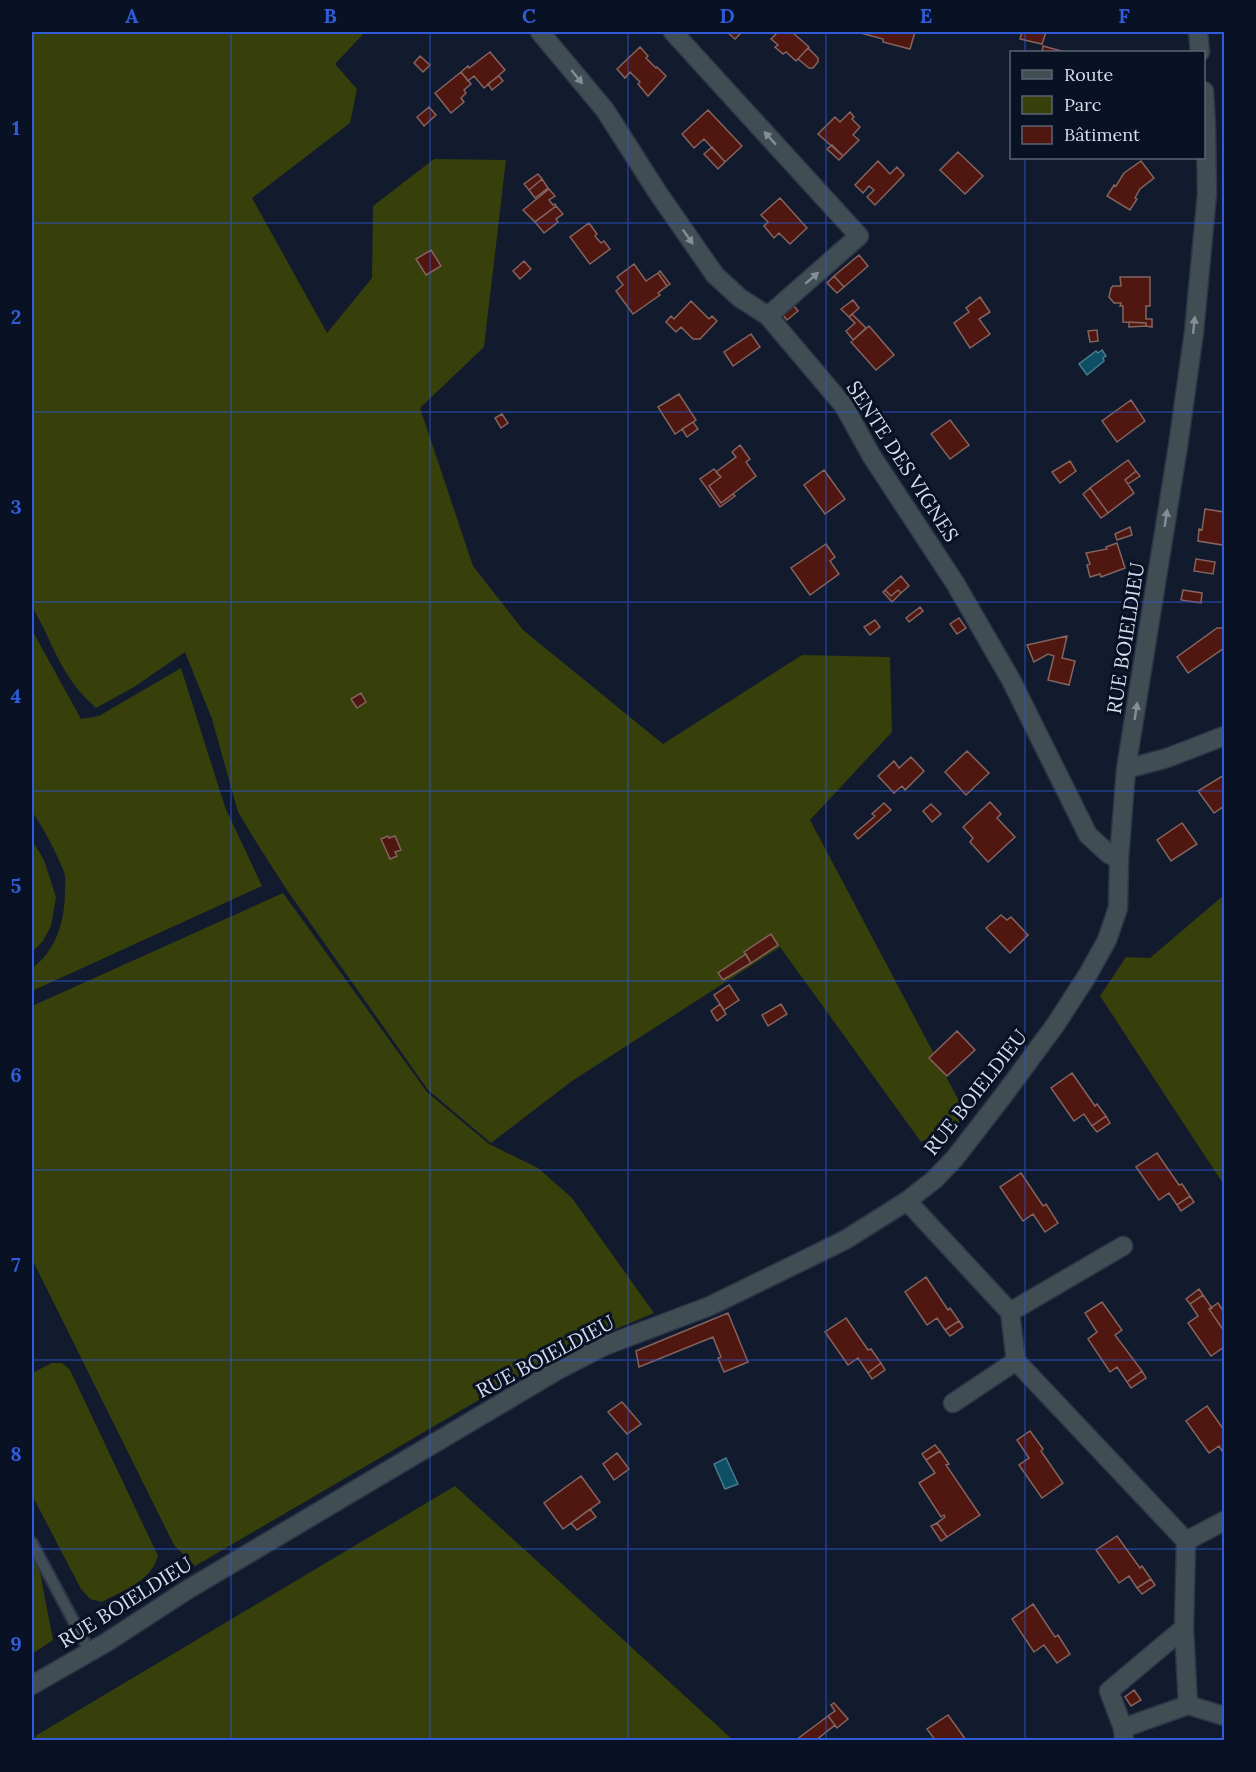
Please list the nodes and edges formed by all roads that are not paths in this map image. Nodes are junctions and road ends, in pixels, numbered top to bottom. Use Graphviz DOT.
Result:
graph roads {
  1 [pos="540,32"];
  2 [pos="673,32"];
  3 [pos="1198,32"];
  4 [pos="1200,51"];
  5 [pos="1205,116"];
  6 [pos="768,316"];
  7 [pos="1224,736"];
  8 [pos="1126,769"];
  9 [pos="1119,859"];
  10 [pos="907,1201"];
  11 [pos="1123,1246"];
  12 [pos="1010,1312"];
  13 [pos="1016,1361"];
  14 [pos="953,1403"];
  15 [pos="1224,1521"];
  16 [pos="1186,1541"];
  17 [pos="32,1543"];
  18 [pos="1184,1628"];
  19 [pos="90,1652"];
  20 [pos="32,1685"];
  21 [pos="1188,1705"];
  22 [pos="1224,1716"];
  23 [pos="1123,1734"];
  1 -- 6 [label="street, SENTE DES VIGNES, one-way"];
  6 -- 2 [label="street, one-way"];
  3 -- 4 [label="street"];
  8 -- 5 [label="street, RUE BOIELDIEU, one-way"];
  6 -- 9 [label="street, SENTE DES VIGNES"];
  7 -- 8 [label="street"];
  8 -- 9 [label="street, RUE BOIELDIEU"];
  9 -- 10 [label="street, RUE BOIELDIEU"];
  10 -- 12 [label="street"];
  10 -- 19 [label="street, RUE BOIELDIEU"];
  11 -- 12 [label="street"];
  12 -- 13 [label="street"];
  13 -- 14 [label="street"];
  13 -- 16 [label="street"];
  15 -- 16 [label="street"];
  16 -- 18 [label="street"];
  17 -- 19 [label="lane"];
  18 -- 21 [label="street"];
  18 -- 23 [label="street"];
  19 -- 20 [label="street, RUE BOIELDIEU"];
  21 -- 22 [label="street"];
  21 -- 23 [label="street"];
}
